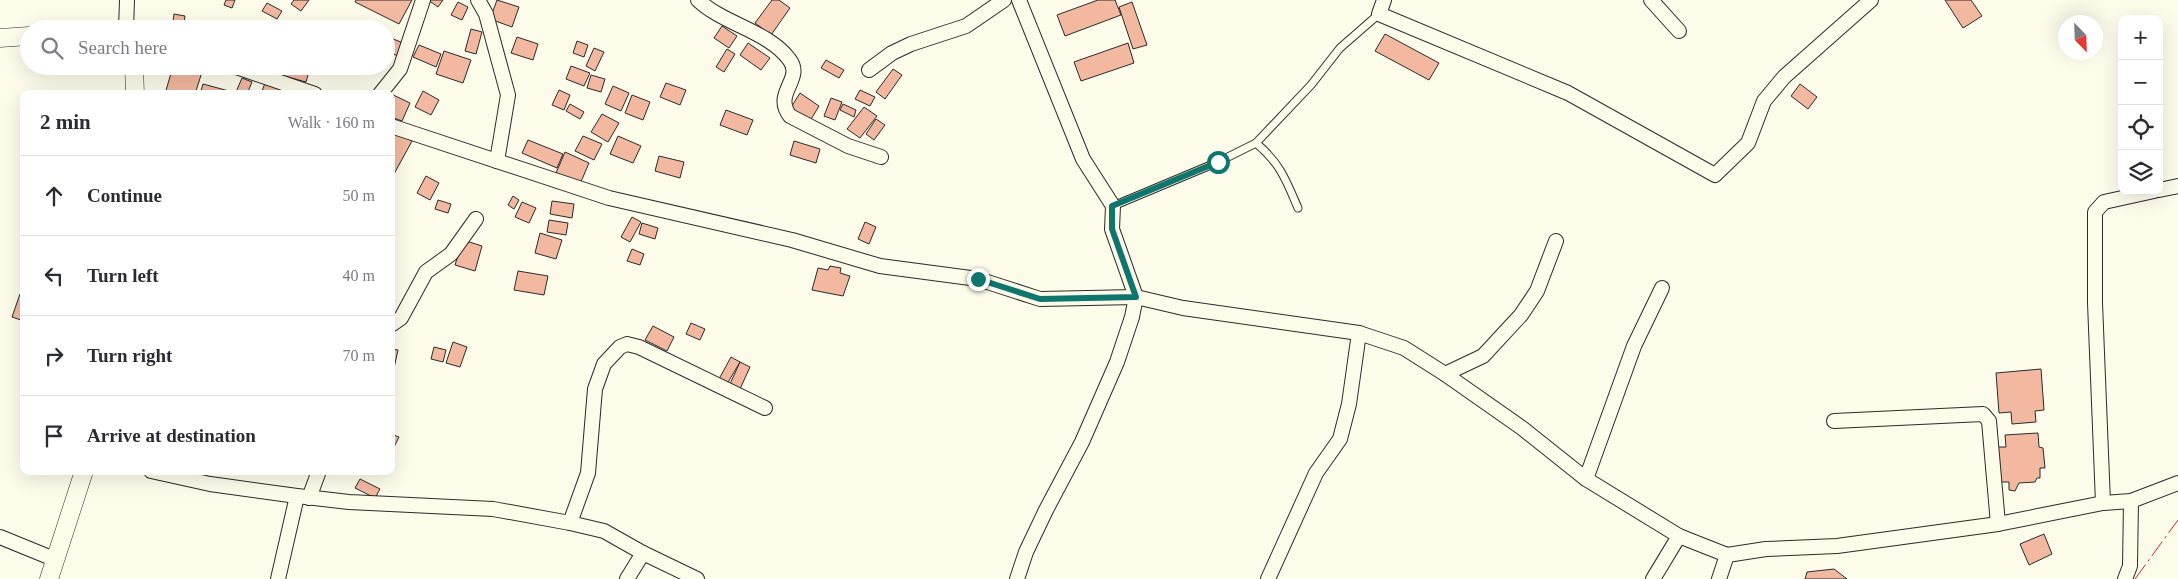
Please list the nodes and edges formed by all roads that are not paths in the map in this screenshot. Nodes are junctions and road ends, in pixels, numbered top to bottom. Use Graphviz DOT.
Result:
graph roads {
  1 [pos="127,0"];
  2 [pos="423,0"];
  3 [pos="478,0"];
  4 [pos="698,0"];
  5 [pos="1004,0"];
  6 [pos="1020,0"];
  7 [pos="1384,0"];
  8 [pos="1652,0"];
  9 [pos="1871,0"];
  10 [pos="1379,14"];
  11 [pos="126,20"];
  12 [pos="1679,31"];
  13 [pos="20,37"];
  14 [pos="0,38"];
  15 [pos="869,70"];
  16 [pos="134,75"];
  17 [pos="257,75"];
  18 [pos="135,90"];
  19 [pos="303,90"];
  20 [pos="383,90"];
  21 [pos="395,127"];
  22 [pos="1256,143"];
  23 [pos="882,157"];
  24 [pos="497,161"];
  25 [pos="2178,186"];
  26 [pos="2163,189"];
  27 [pos="2136,195"];
  28 [pos="1112,206"];
  29 [pos="1298,208"];
  30 [pos="476,219"];
  31 [pos="1556,241"];
  32 [pos="1662,288"];
  33 [pos="1136,297"];
  34 [pos="395,322"];
  35 [pos="1358,333"];
  36 [pos="1445,374"];
  37 [pos="766,408"];
  38 [pos="1834,421"];
  39 [pos="83,475"];
  40 [pos="169,475"];
  41 [pos="316,475"];
  42 [pos="1586,479"];
  43 [pos="2178,483"];
  44 [pos="303,497"];
  45 [pos="2132,501"];
  46 [pos="2103,504"];
  47 [pos="570,523"];
  48 [pos="1998,524"];
  49 [pos="1679,536"];
  50 [pos="0,537"];
  51 [pos="643,553"];
  52 [pos="1727,555"];
  53 [pos="54,559"];
  54 [pos="49,579"];
  55 [pos="278,579"];
  56 [pos="627,579"];
  57 [pos="696,579"];
  58 [pos="1017,579"];
  59 [pos="1268,579"];
  60 [pos="1653,579"];
  61 [pos="1719,579"];
  62 [pos="2125,579"];
  1 -- 11 [label="street"];
  2 -- 20 [label="street"];
  3 -- 24 [label="street"];
  4 -- 23 [label="street"];
  5 -- 15 [label="street"];
  6 -- 28 [label="street"];
  7 -- 10 [label="street"];
  8 -- 12 [label="street"];
  9 -- 10 [label="street"];
  10 -- 22 [label="lane"];
  13 -- 14 [label="street"];
  16 -- 18 [label="street"];
  17 -- 19 [label="street"];
  21 -- 24 [label="street"];
  22 -- 28 [label="lane"];
  22 -- 29 [label="lane"];
  24 -- 33 [label="street"];
  25 -- 26 [label="street"];
  27 -- 46 [label="street"];
  28 -- 33 [label="street"];
  30 -- 34 [label="street"];
  31 -- 36 [label="street"];
  32 -- 42 [label="street"];
  33 -- 35 [label="street"];
  33 -- 58 [label="street"];
  35 -- 36 [label="street"];
  35 -- 59 [label="street"];
  36 -- 42 [label="street"];
  37 -- 47 [label="street"];
  38 -- 48 [label="street"];
  39 -- 53 [label="street"];
  40 -- 44 [label="street"];
  41 -- 44 [label="street"];
  42 -- 49 [label="street"];
  43 -- 45 [label="street"];
  44 -- 47 [label="street"];
  44 -- 55 [label="street"];
  45 -- 46 [label="street"];
  45 -- 62 [label="street"];
  46 -- 48 [label="street"];
  47 -- 51 [label="street"];
  48 -- 52 [label="street"];
  49 -- 52 [label="street"];
  49 -- 60 [label="street"];
  50 -- 53 [label="street"];
  51 -- 56 [label="street"];
  51 -- 57 [label="street"];
  52 -- 61 [label="street"];
  53 -- 54 [label="street"];
}
